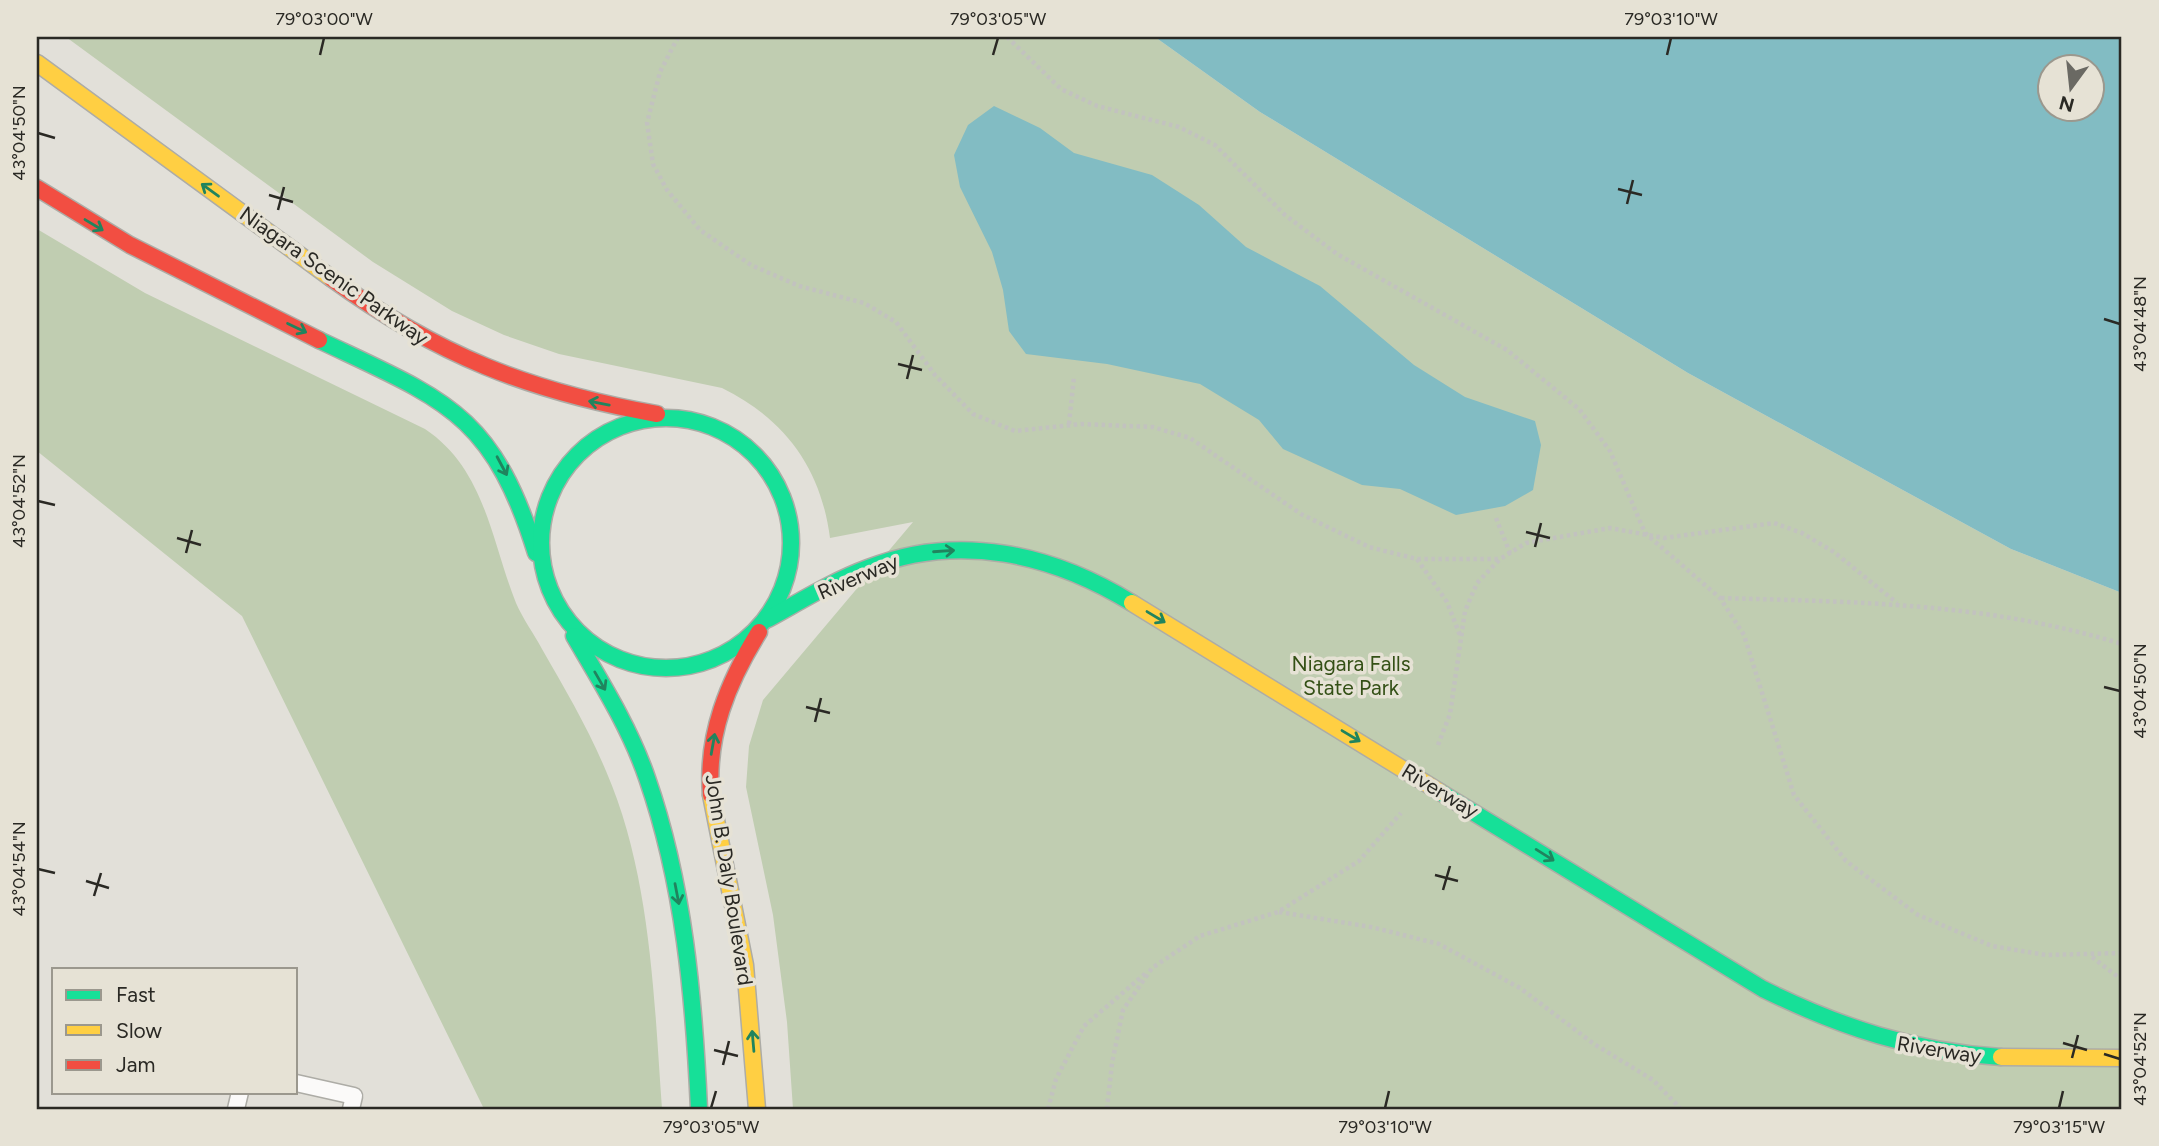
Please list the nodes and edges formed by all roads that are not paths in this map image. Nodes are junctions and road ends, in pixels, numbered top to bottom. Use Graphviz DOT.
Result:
graph roads {
  1 [pos="37,63"];
  2 [pos="37,188"];
  3 [pos="666,416"];
  4 [pos="544,578"];
  5 [pos="767,620"];
  6 [pos="566,622"];
  7 [pos="2122,1058"];
  8 [pos="298,1083"];
  9 [pos="351,1109"];
  10 [pos="699,1109"];
  11 [pos="757,1109"];
  3 -- 1 [label="main road, Niagara Scenic Parkway, one-way"];
  2 -- 4 [label="main road, one-way"];
  3 -- 4 [label="main road"];
  3 -- 5 [label="main road"];
  4 -- 6 [label="main road"];
  5 -- 6 [label="main road"];
  5 -- 7 [label="main road, Riverway, one-way"];
  11 -- 5 [label="main road, John B. Daly Boulevard, one-way"];
  6 -- 10 [label="main road, one-way"];
  8 -- 9 [label="lane"];
}
